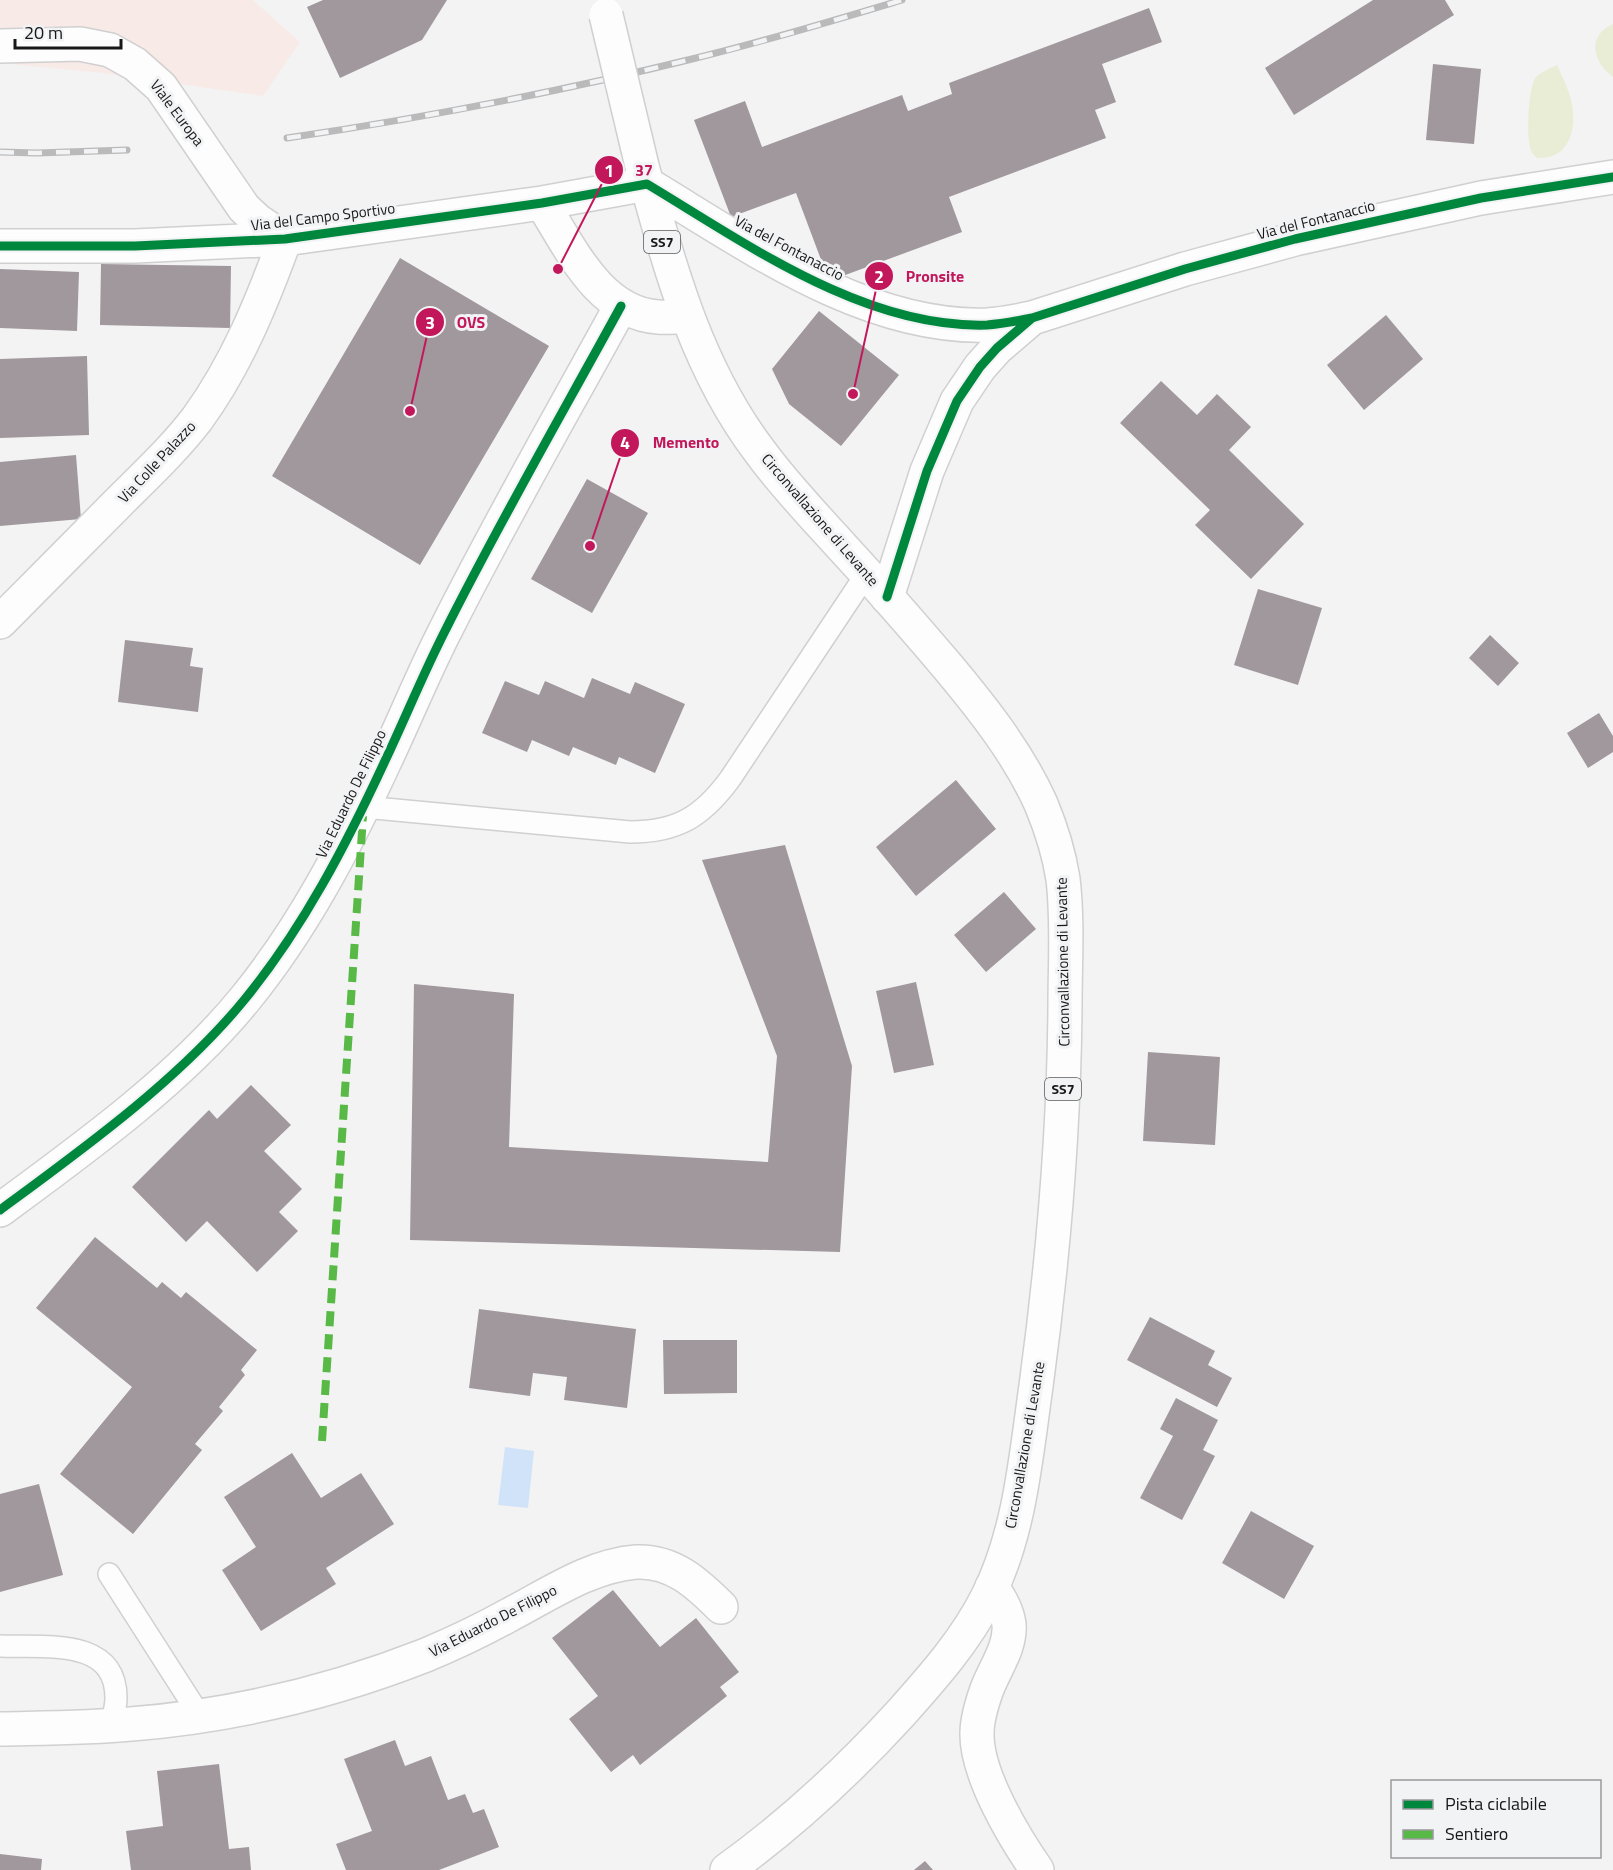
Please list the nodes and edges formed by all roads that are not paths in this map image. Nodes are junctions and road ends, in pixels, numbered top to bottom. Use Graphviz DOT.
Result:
graph roads {
  1 [pos="605,8"];
  2 [pos="0,46"];
  3 [pos="644,175"];
  4 [pos="1613,177"];
  5 [pos="542,203"];
  6 [pos="285,239"];
  7 [pos="0,246"];
  8 [pos="621,306"];
  9 [pos="686,316"];
  10 [pos="1032,318"];
  11 [pos="877,585"];
  12 [pos="0,622"];
  13 [pos="364,807"];
  14 [pos="0,1210"];
  15 [pos="109,1574"];
  16 [pos="992,1587"];
  17 [pos="721,1607"];
  18 [pos="0,1646"];
  19 [pos="200,1716"];
  20 [pos="111,1726"];
  21 [pos="0,1729"];
  22 [pos="727,1870"];
  23 [pos="1037,1870"];
  1 -- 3 [label="street, Circonvallazione di Levante / SS7, bridge"];
  2 -- 6 [label="street, Viale Europa"];
  3 -- 5 [label="street, Via del Campo Sportivo"];
  3 -- 9 [label="street, Circonvallazione di Levante / SS7"];
  3 -- 10 [label="street, Via del Fontanaccio"];
  4 -- 10 [label="street, Via del Fontanaccio"];
  5 -- 6 [label="street, Via del Campo Sportivo"];
  5 -- 8 [label="street"];
  6 -- 7 [label="street, Via del Campo Sportivo"];
  6 -- 12 [label="street, Via Colle Palazzo"];
  8 -- 9 [label="street"];
  8 -- 13 [label="street, Via Eduardo De Filippo"];
  9 -- 11 [label="street, Circonvallazione di Levante / SS7"];
  10 -- 11 [label="street, Via del Fontanaccio"];
  11 -- 13 [label="lane"];
  11 -- 16 [label="street, Circonvallazione di Levante / SS7"];
  13 -- 14 [label="street, Via Eduardo De Filippo"];
  15 -- 19 [label="lane"];
  16 -- 22 [label="street, Circonvallazione di Levante / SS7"];
  16 -- 23 [label="street"];
  17 -- 19 [label="street, Via Eduardo De Filippo"];
  18 -- 20 [label="lane"];
  19 -- 20 [label="street, Via Eduardo De Filippo"];
  20 -- 21 [label="street, Via Eduardo De Filippo"];
}
